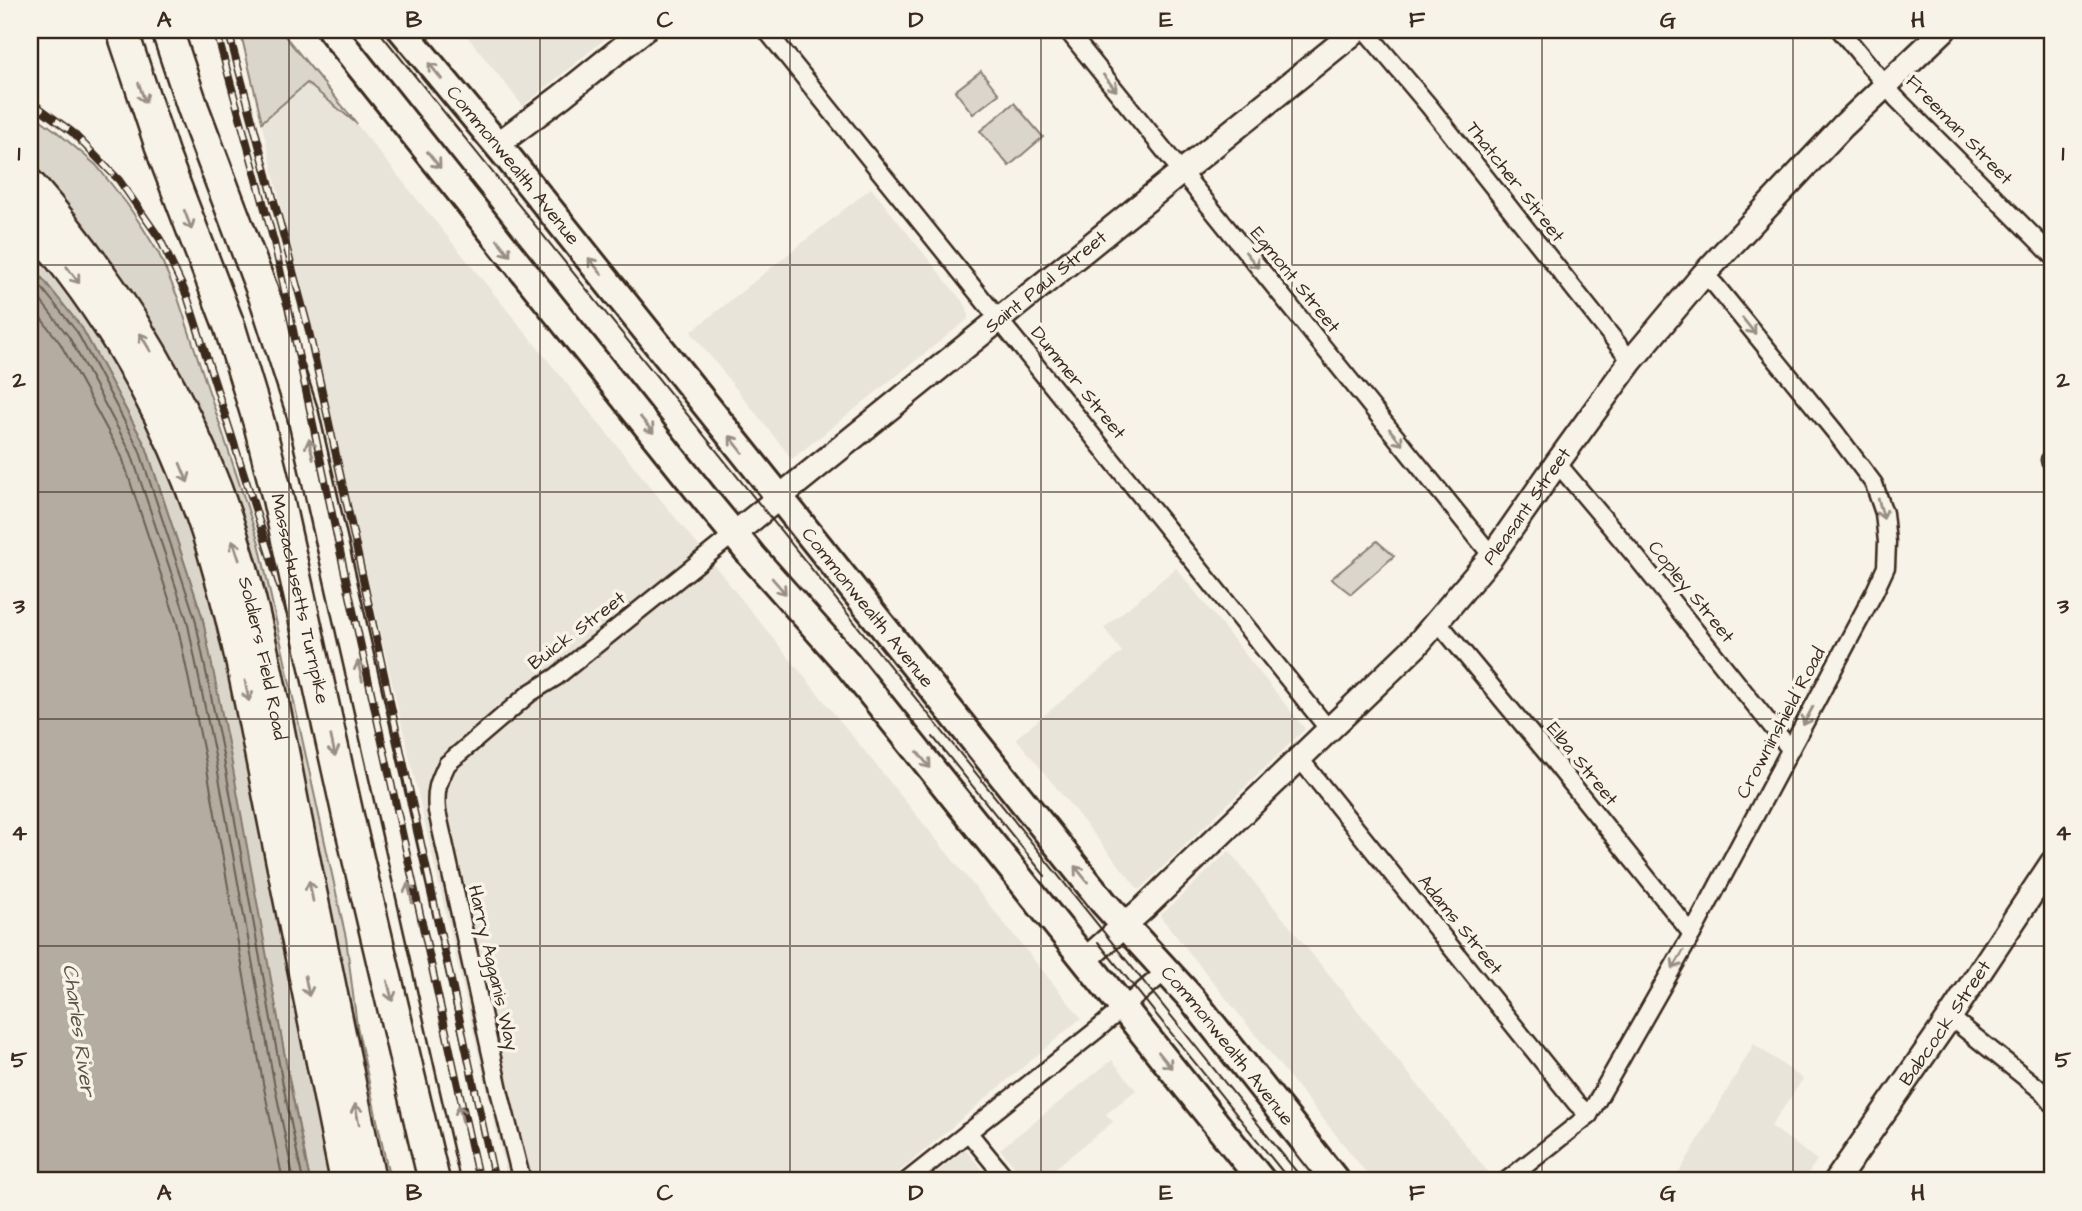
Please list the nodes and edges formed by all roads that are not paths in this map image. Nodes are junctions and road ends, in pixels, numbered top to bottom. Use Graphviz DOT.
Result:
graph roads {
  1 [pos="122,30"];
  2 [pos="167,30"];
  3 [pos="331,30"];
  4 [pos="402,30"];
  5 [pos="643,30"];
  6 [pos="766,30"];
  7 [pos="1067,30"];
  8 [pos="1357,30"];
  9 [pos="1365,30"];
  10 [pos="1840,30"];
  11 [pos="1944,30"];
  12 [pos="1886,86"];
  13 [pos="498,145"];
  14 [pos="1181,173"];
  15 [pos="30,185"];
  16 [pos="30,222"];
  17 [pos="2052,255"];
  18 [pos="1704,274"];
  19 [pos="1000,319"];
  20 [pos="1631,361"];
  21 [pos="1557,463"];
  22 [pos="778,498"];
  23 [pos="734,534"];
  24 [pos="1492,556"];
  25 [pos="1437,622"];
  26 [pos="1330,731"];
  27 [pos="1790,749"];
  28 [pos="1300,759"];
  29 [pos="447,764"];
  30 [pos="2050,870"];
  31 [pos="1125,926"];
  32 [pos="1692,934"];
  33 [pos="1084,960"];
  34 [pos="1167,970"];
  35 [pos="1122,1007"];
  36 [pos="1950,1017"];
  37 [pos="2052,1103"];
  38 [pos="1589,1115"];
  39 [pos="968,1132"];
  40 [pos="346,1181"];
  41 [pos="370,1181"];
  42 [pos="434,1181"];
  43 [pos="477,1181"];
  44 [pos="522,1181"];
  45 [pos="907,1181"];
  46 [pos="1008,1181"];
  47 [pos="1262,1181"];
  48 [pos="1336,1181"];
  49 [pos="1506,1181"];
  50 [pos="1836,1181"];
  1 -- 42 [label="highway, Massachusetts Turnpike, one-way, bridge"];
  43 -- 2 [label="highway, one-way"];
  3 -- 23 [label="main road, one-way"];
  13 -- 4 [label="main road, Commonwealth Avenue, one-way"];
  5 -- 13 [label="street"];
  6 -- 19 [label="street, Dummer Street"];
  7 -- 14 [label="street, Egmont Street, one-way"];
  8 -- 14 [label="street, Saint Paul Street"];
  9 -- 20 [label="street, Thatcher Street"];
  10 -- 12 [label="street, Freeman Street"];
  11 -- 12 [label="street, Pleasant Street"];
  12 -- 17 [label="street, Freeman Street"];
  12 -- 18 [label="street, Pleasant Street"];
  22 -- 13 [label="main road, Commonwealth Avenue, one-way"];
  14 -- 19 [label="street, Saint Paul Street"];
  14 -- 24 [label="street, Egmont Street, one-way"];
  41 -- 15 [label="highway, Soldiers Field Road, one-way"];
  16 -- 40 [label="highway, Soldiers Field Road, one-way"];
  18 -- 20 [label="street, Pleasant Street"];
  18 -- 27 [label="street, Crowninshield Road, one-way"];
  19 -- 22 [label="street, Saint Paul Street"];
  19 -- 26 [label="street, Dummer Street"];
  20 -- 21 [label="street, Pleasant Street"];
  21 -- 24 [label="street, Pleasant Street"];
  21 -- 27 [label="street, Copley Street"];
  22 -- 23 [label="street, Saint Paul Street"];
  31 -- 22 [label="main road, Commonwealth Avenue, one-way"];
  23 -- 29 [label="street, Buick Street"];
  23 -- 33 [label="main road, one-way"];
  24 -- 25 [label="street, Pleasant Street"];
  25 -- 26 [label="street, Pleasant Street"];
  25 -- 32 [label="street, Elba Street"];
  26 -- 28 [label="street, Pleasant Street"];
  27 -- 32 [label="street, Crowninshield Road"];
  28 -- 31 [label="street, Pleasant Street"];
  28 -- 38 [label="street, Adams Street"];
  29 -- 44 [label="street, Harry Agganis Way"];
  30 -- 36 [label="street, Babcock Street"];
  31 -- 33 [label="street, Pleasant Street"];
  31 -- 34 [label="main road, Commonwealth Avenue"];
  32 -- 38 [label="street, Crowninshield Road, one-way"];
  33 -- 35 [label="main road"];
  34 -- 35 [label="street"];
  34 -- 48 [label="main road, Commonwealth Avenue"];
  35 -- 39 [label="street"];
  35 -- 47 [label="main road, one-way"];
  36 -- 37 [label="street"];
  36 -- 50 [label="street, Babcock Street"];
  38 -- 49 [label="street, Crowninshield Road"];
  39 -- 45 [label="street"];
  39 -- 46 [label="street"];
}
